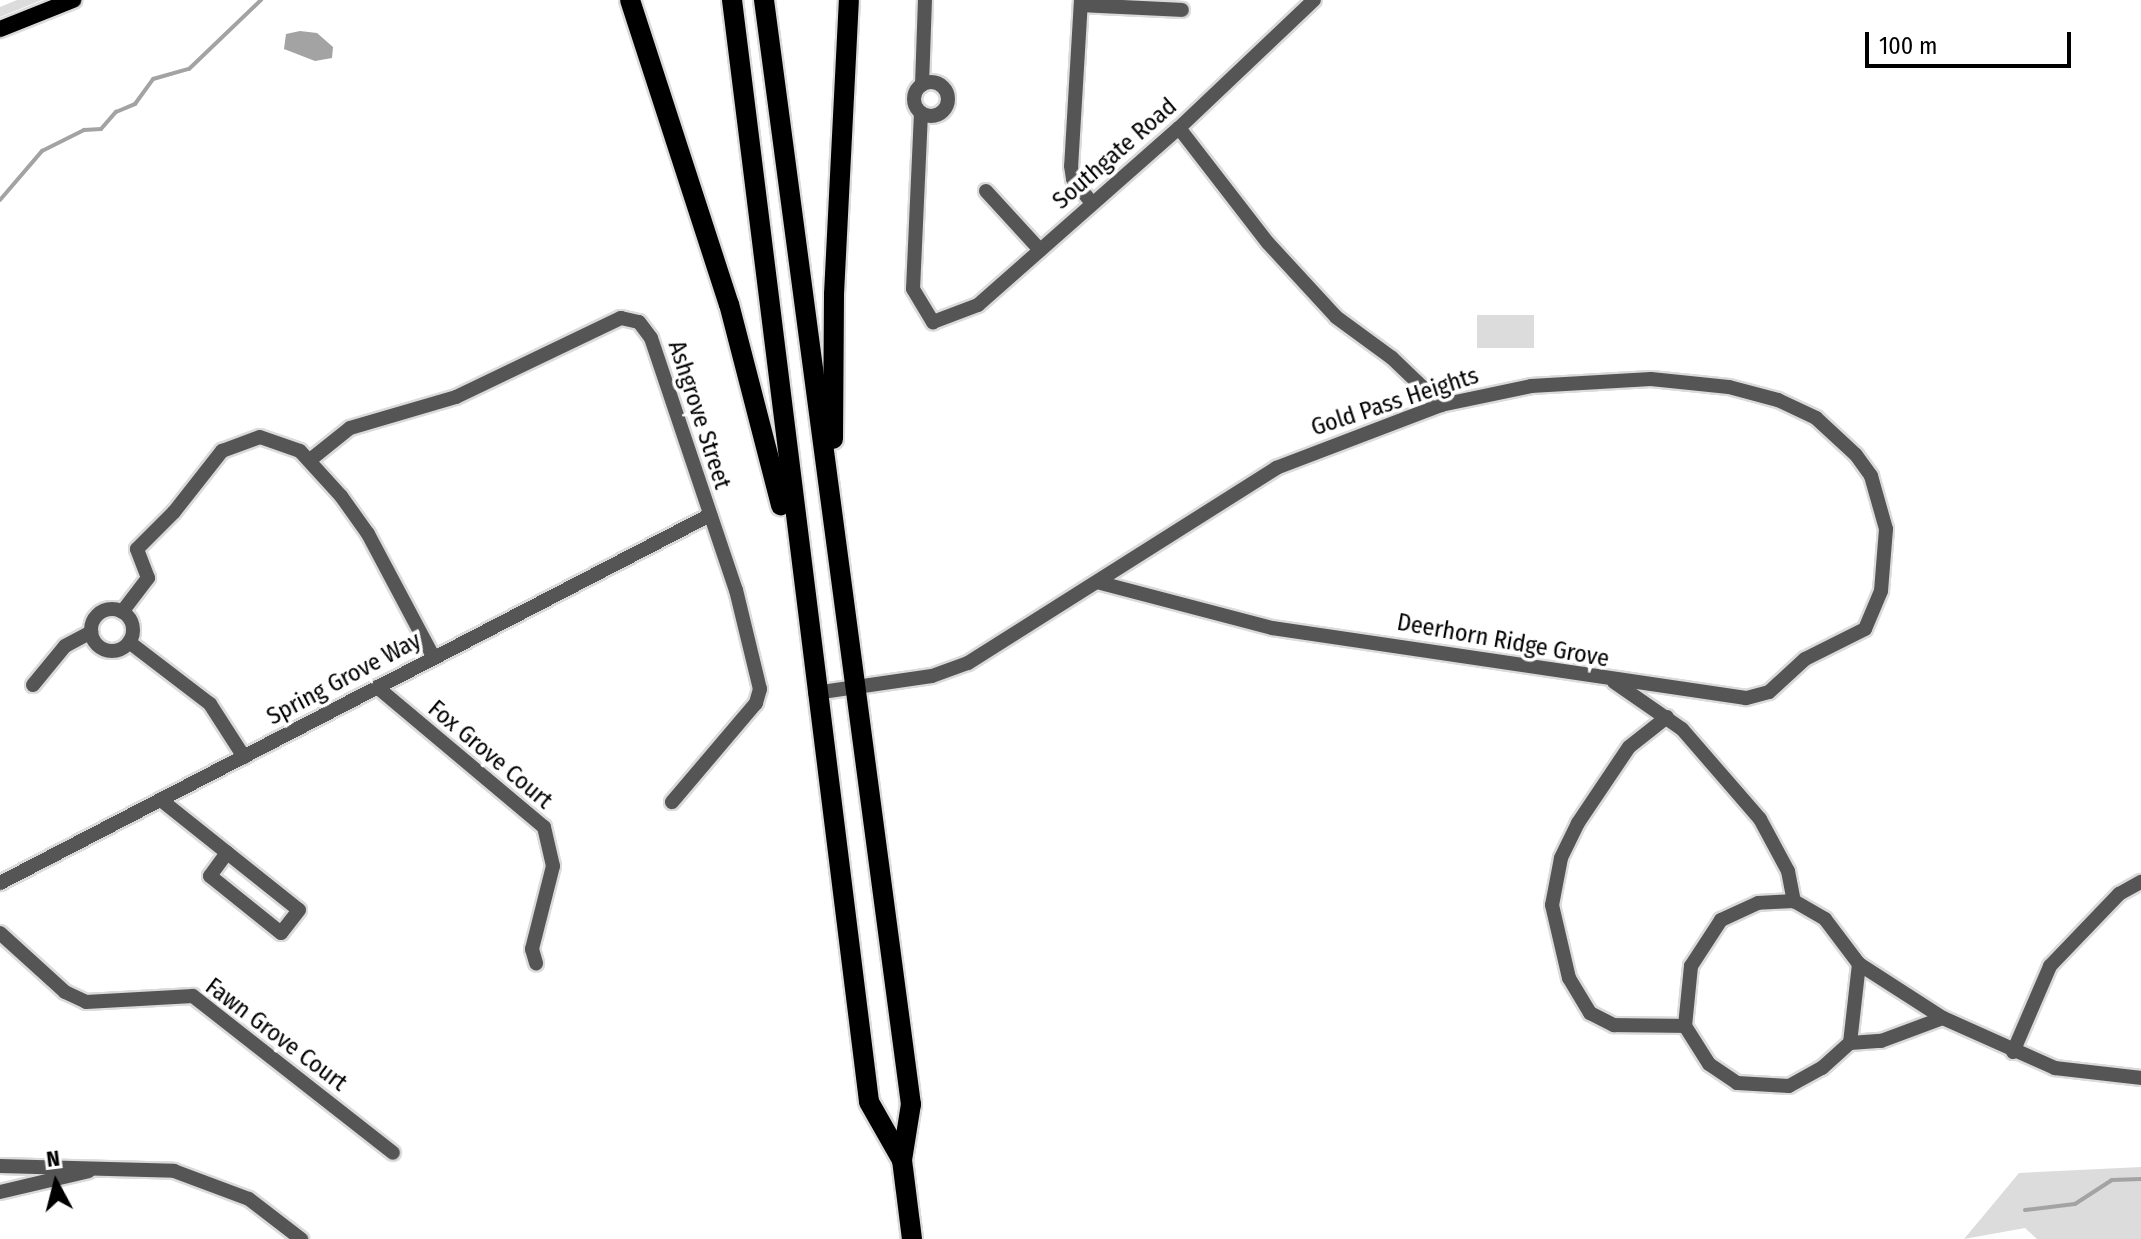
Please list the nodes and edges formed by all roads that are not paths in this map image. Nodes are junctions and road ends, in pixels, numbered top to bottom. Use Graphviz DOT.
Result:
graph roads {
  1 [pos="73,0"];
  2 [pos="630,0"];
  3 [pos="732,0"];
  4 [pos="764,0"];
  5 [pos="849,0"];
  6 [pos="925,0"];
  7 [pos="1314,0"];
  8 [pos="1081,3"];
  9 [pos="1182,10"];
  10 [pos="0,29"];
  11 [pos="922,85"];
  12 [pos="921,113"];
  13 [pos="1179,128"];
  14 [pos="986,191"];
  15 [pos="1092,203"];
  16 [pos="1040,250"];
  17 [pos="1441,405"];
  18 [pos="310,460"];
  19 [pos="710,515"];
  20 [pos="837,555"];
  21 [pos="1100,583"];
  22 [pos="122,612"];
  23 [pos="91,632"];
  24 [pos="129,642"];
  25 [pos="433,656"];
  26 [pos="812,663"];
  27 [pos="1610,679"];
  28 [pos="33,685"];
  29 [pos="377,687"];
  30 [pos="856,688"];
  31 [pos="815,693"];
  32 [pos="1667,717"];
  33 [pos="244,757"];
  34 [pos="161,800"];
  35 [pos="672,802"];
  36 [pos="227,853"];
  37 [pos="2141,882"];
  38 [pos="0,883"];
  39 [pos="1794,901"];
  40 [pos="0,933"];
  41 [pos="536,963"];
  42 [pos="1859,964"];
  43 [pos="1943,1018"];
  44 [pos="1685,1026"];
  45 [pos="1850,1043"];
  46 [pos="2013,1052"];
  47 [pos="2141,1078"];
  48 [pos="393,1153"];
  49 [pos="902,1160"];
  50 [pos="0,1166"];
  51 [pos="99,1168"];
  52 [pos="0,1192"];
  53 [pos="301,1239"];
  54 [pos="912,1239"];
  1 -- 10 [label="main road"];
  2 -- 26 [label="highway"];
  3 -- 26 [label="highway"];
  4 -- 20 [label="highway"];
  5 -- 20 [label="highway"];
  6 -- 11 [label="street"];
  7 -- 13 [label="street, Southgate Road"];
  8 -- 9 [label="street"];
  8 -- 15 [label="street"];
  11 -- 12 [label="street"];
  11 -- 12 [label="street"];
  12 -- 16 [label="street, Southgate Road"];
  13 -- 15 [label="street, Southgate Road"];
  13 -- 17 [label="street"];
  14 -- 16 [label="street"];
  15 -- 16 [label="street, Southgate Road"];
  17 -- 21 [label="street, Gold Pass Heights"];
  17 -- 27 [label="street, Gold Pass Heights"];
  18 -- 19 [label="street, Ashgrove Street"];
  18 -- 22 [label="street"];
  18 -- 25 [label="street"];
  19 -- 25 [label="street, Spring Grove Way"];
  19 -- 35 [label="street, Ashgrove Street"];
  20 -- 30 [label="highway"];
  21 -- 27 [label="street, Deerhorn Ridge Grove"];
  21 -- 30 [label="street, Gold Pass Heights"];
  22 -- 23 [label="street"];
  22 -- 24 [label="street"];
  23 -- 24 [label="street"];
  23 -- 28 [label="street"];
  24 -- 33 [label="street"];
  25 -- 29 [label="street, Spring Grove Way"];
  26 -- 31 [label="highway"];
  27 -- 32 [label="street, Deerhorn Ridge Grove"];
  29 -- 33 [label="street, Spring Grove Way"];
  29 -- 41 [label="street, Fox Grove Court"];
  30 -- 31 [label="street, Gold Pass Heights"];
  30 -- 49 [label="highway"];
  31 -- 49 [label="highway"];
  32 -- 39 [label="street, Deerhorn Ridge Grove"];
  32 -- 44 [label="street"];
  33 -- 34 [label="street, Spring Grove Way"];
  34 -- 36 [label="street"];
  34 -- 38 [label="street, Spring Grove Way"];
  36 -- 36 [label="street"];
  37 -- 46 [label="street"];
  39 -- 42 [label="street"];
  39 -- 44 [label="street"];
  40 -- 48 [label="street, Fawn Grove Court"];
  42 -- 43 [label="street"];
  42 -- 45 [label="street"];
  43 -- 45 [label="street"];
  43 -- 46 [label="street"];
  44 -- 45 [label="street"];
  46 -- 47 [label="street"];
  49 -- 54 [label="highway"];
  50 -- 51 [label="street"];
  51 -- 52 [label="street"];
  51 -- 53 [label="street"];
}
